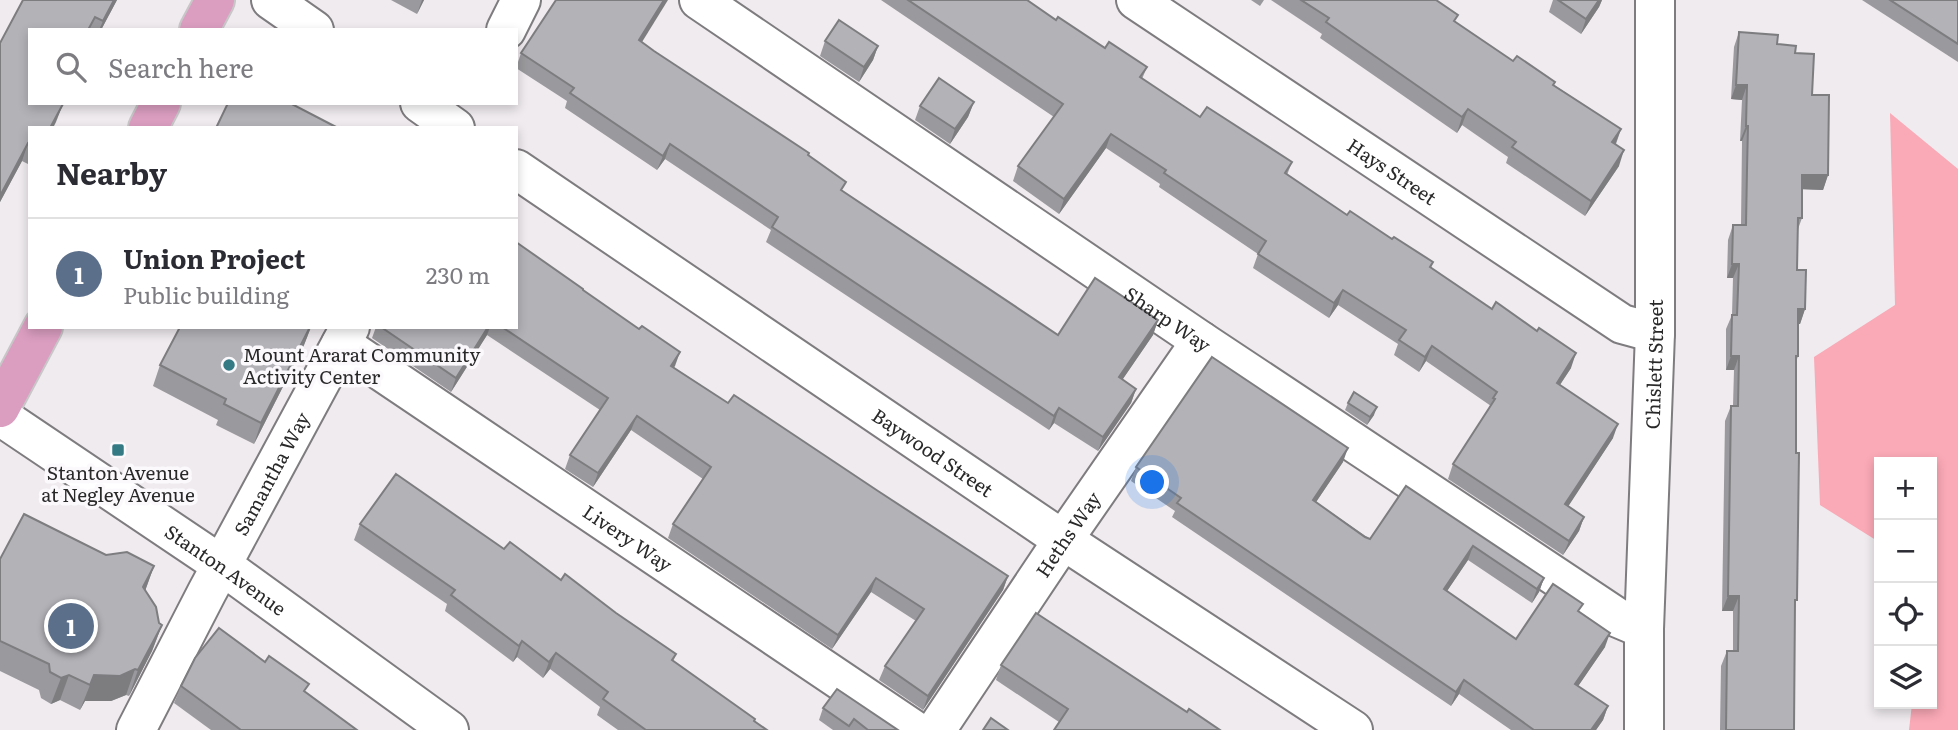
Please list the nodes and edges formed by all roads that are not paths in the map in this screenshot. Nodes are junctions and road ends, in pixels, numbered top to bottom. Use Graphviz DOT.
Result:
graph roads {
  1 [pos="215,0"];
  2 [pos="271,0"];
  3 [pos="522,0"];
  4 [pos="699,0"];
  5 [pos="1136,0"];
  6 [pos="1648,5"];
  7 [pos="200,28"];
  8 [pos="311,28"];
  9 [pos="507,28"];
  10 [pos="159,105"];
  11 [pos="423,105"];
  12 [pos="466,105"];
  13 [pos="149,126"];
  14 [pos="452,126"];
  15 [pos="456,126"];
  16 [pos="518,170"];
  17 [pos="42,329"];
  18 [pos="1654,333"];
  19 [pos="346,336"];
  20 [pos="1201,341"];
  21 [pos="0,408"];
  22 [pos="0,416"];
  23 [pos="1063,540"];
  24 [pos="223,566"];
  25 [pos="1644,629"];
  26 [pos="136,730"];
  27 [pos="449,730"];
  28 [pos="914,730"];
  29 [pos="936,730"];
  30 [pos="1353,730"];
  31 [pos="1644,730"];
  1 -- 7 [label="main road"];
  2 -- 8 [label="street"];
  3 -- 9 [label="street"];
  4 -- 20 [label="street, Sharp Way"];
  5 -- 18 [label="street, Hays Street"];
  6 -- 18 [label="street, Chislett Street"];
  10 -- 13 [label="main road"];
  11 -- 14 [label="street"];
  12 -- 15 [label="street"];
  16 -- 23 [label="street, Baywood Street"];
  17 -- 21 [label="main road"];
  18 -- 25 [label="street, Chislett Street"];
  19 -- 24 [label="street, Samantha Way"];
  19 -- 28 [label="street, Livery Way"];
  20 -- 23 [label="street, Heths Way"];
  20 -- 25 [label="street, Sharp Way"];
  22 -- 24 [label="street, Stanton Avenue"];
  23 -- 29 [label="street, Heths Way"];
  23 -- 30 [label="street, Baywood Street"];
  24 -- 26 [label="street, Samantha Way"];
  24 -- 27 [label="street, Stanton Avenue"];
  25 -- 31 [label="street, Chislett Street"];
}
